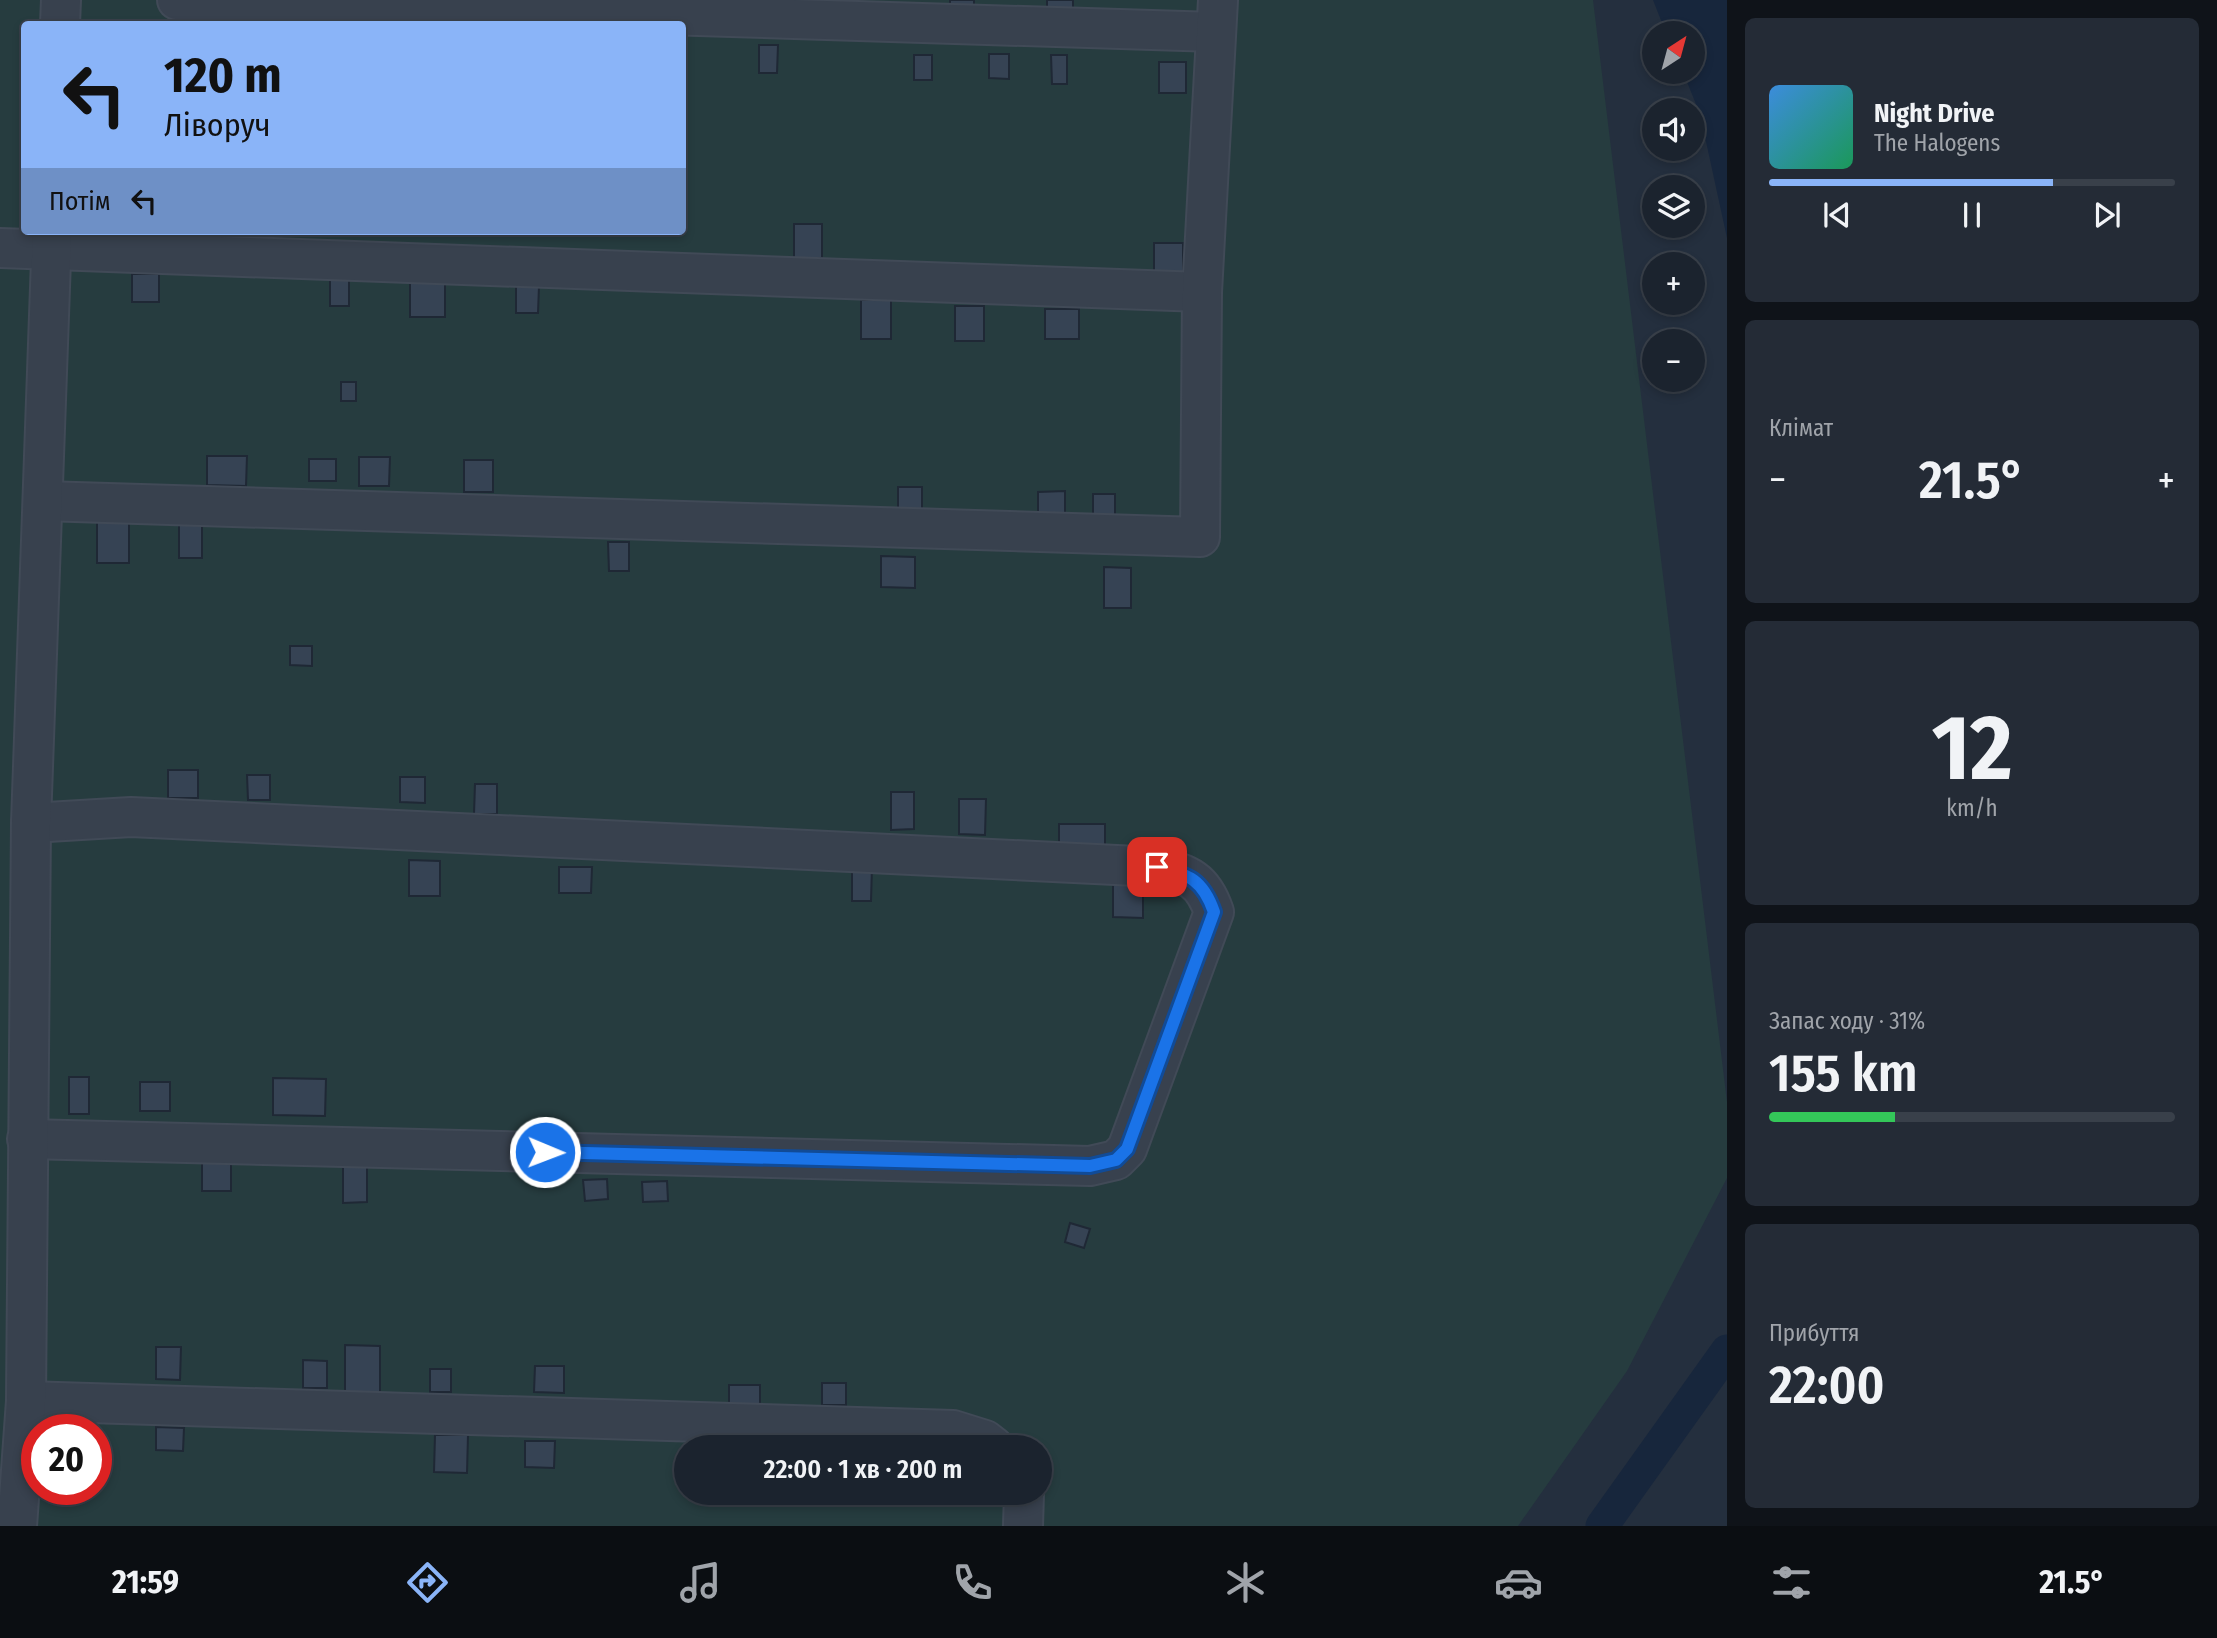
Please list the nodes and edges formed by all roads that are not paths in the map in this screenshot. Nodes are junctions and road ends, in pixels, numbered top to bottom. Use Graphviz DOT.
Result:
graph roads {
  1 [pos="61,0"];
  2 [pos="177,0"];
  3 [pos="1217,16"];
  4 [pos="60,21"];
  5 [pos="52,240"];
  6 [pos="0,248"];
  7 [pos="1202,292"];
  8 [pos="43,501"];
  9 [pos="30,823"];
  10 [pos="26,1139"];
  11 [pos="26,1401"];
  12 [pos="969,1435"];
  13 [pos="1024,1505"];
  14 [pos="17,1526"];
  15 [pos="1023,1526"];
  1 -- 4 [label="street"];
  2 -- 3 [label="street"];
  3 -- 7 [label="street"];
  5 -- 6 [label="street"];
  5 -- 7 [label="street"];
  5 -- 8 [label="street"];
  7 -- 8 [label="street"];
  8 -- 9 [label="street"];
  9 -- 10 [label="street"];
  9 -- 10 [label="street"];
  10 -- 11 [label="street"];
  11 -- 12 [label="street"];
  11 -- 14 [label="street"];
  13 -- 15 [label="street"];
}
